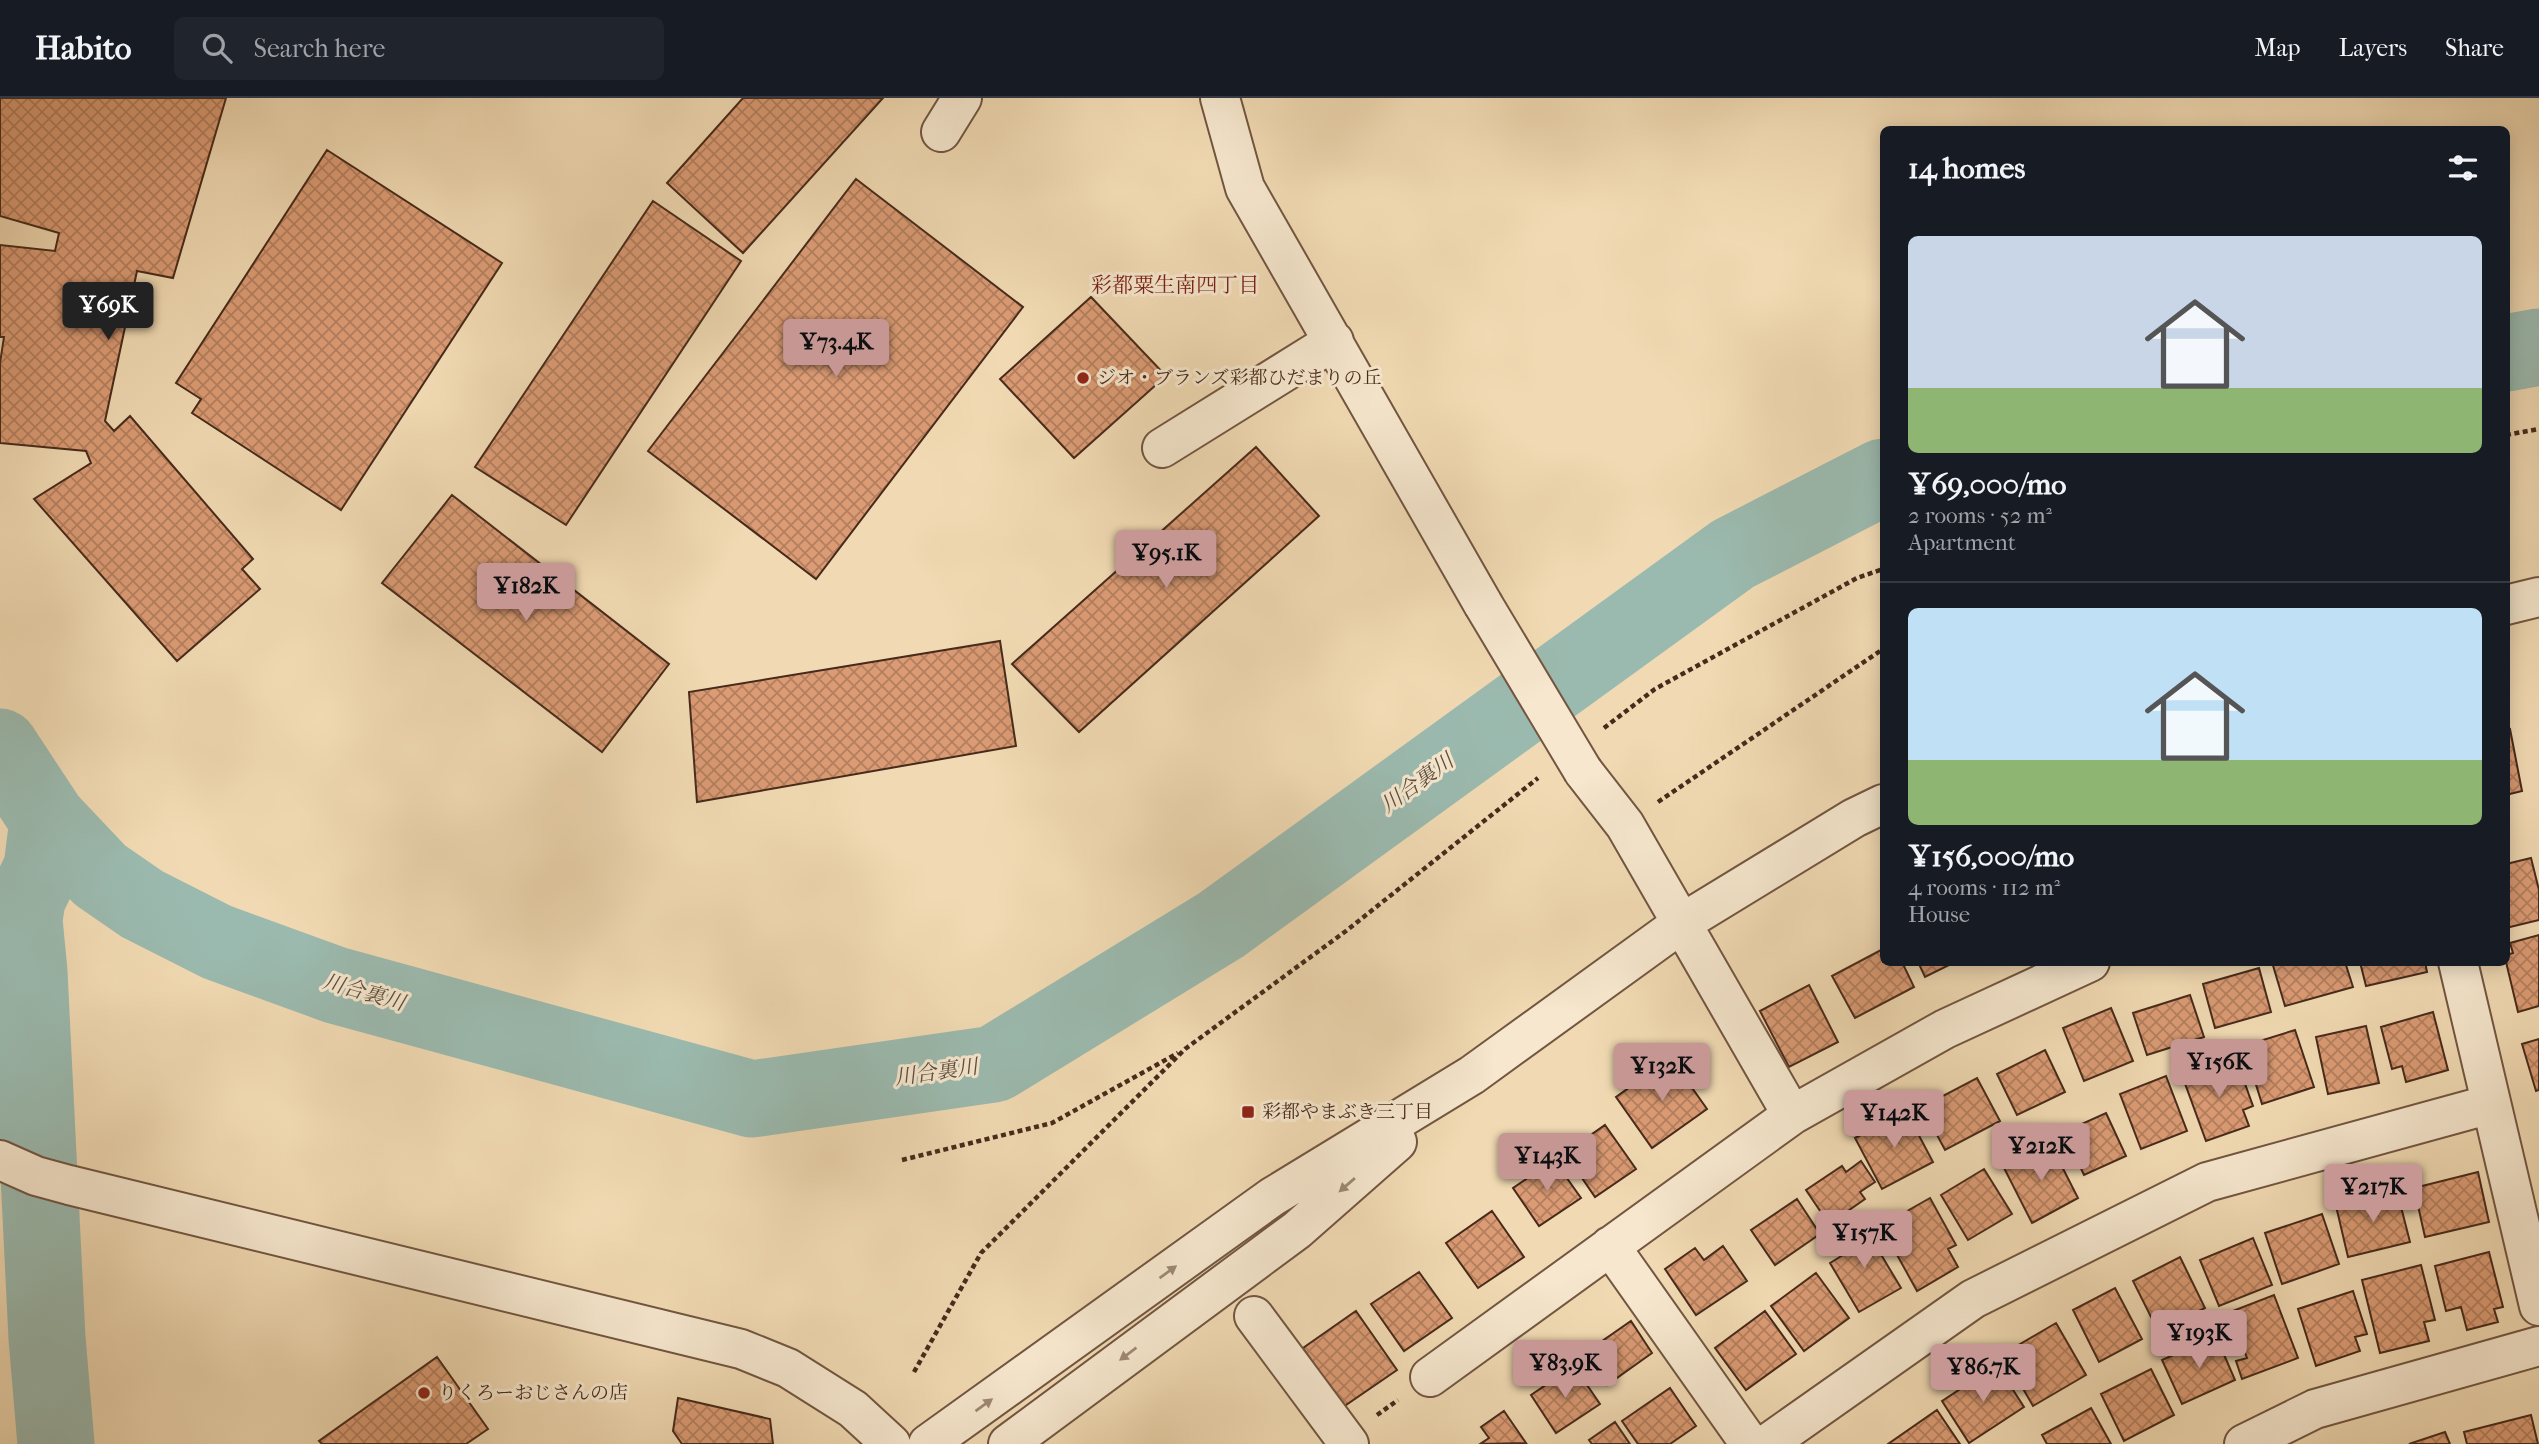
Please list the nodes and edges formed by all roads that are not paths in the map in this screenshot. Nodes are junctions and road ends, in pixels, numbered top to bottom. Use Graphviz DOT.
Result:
graph roads {
  1 [pos="962,98"];
  2 [pos="1220,98"];
  3 [pos="942,132"];
  4 [pos="1334,341"];
  5 [pos="1162,448"];
  6 [pos="2539,597"];
  7 [pos="2510,605"];
  8 [pos="1880,805"];
  9 [pos="1682,923"];
  10 [pos="2081,966"];
  11 [pos="2459,966"];
  12 [pos="1472,1075"];
  13 [pos="2491,1104"];
  14 [pos="1791,1115"];
  15 [pos="0,1160"];
  16 [pos="1610,1246"];
  17 [pos="2539,1306"];
  18 [pos="1254,1316"];
  19 [pos="2539,1346"];
  20 [pos="1430,1377"];
  21 [pos="1347,1441"];
  22 [pos="891,1444"];
  23 [pos="928,1444"];
  24 [pos="1008,1444"];
  25 [pos="1750,1444"];
  26 [pos="1767,1444"];
  27 [pos="2244,1444"];
  1 -- 3 [label="street"];
  2 -- 4 [label="street"];
  4 -- 5 [label="street"];
  4 -- 9 [label="street, bridge"];
  6 -- 7 [label="street"];
  8 -- 9 [label="street"];
  9 -- 12 [label="street"];
  9 -- 14 [label="street"];
  10 -- 14 [label="street"];
  11 -- 13 [label="street"];
  23 -- 12 [label="street, one-way"];
  12 -- 24 [label="street, one-way"];
  13 -- 17 [label="street"];
  13 -- 26 [label="street"];
  14 -- 16 [label="street"];
  15 -- 22 [label="street"];
  16 -- 20 [label="street"];
  16 -- 25 [label="street"];
  18 -- 21 [label="street"];
  19 -- 27 [label="street"];
}
